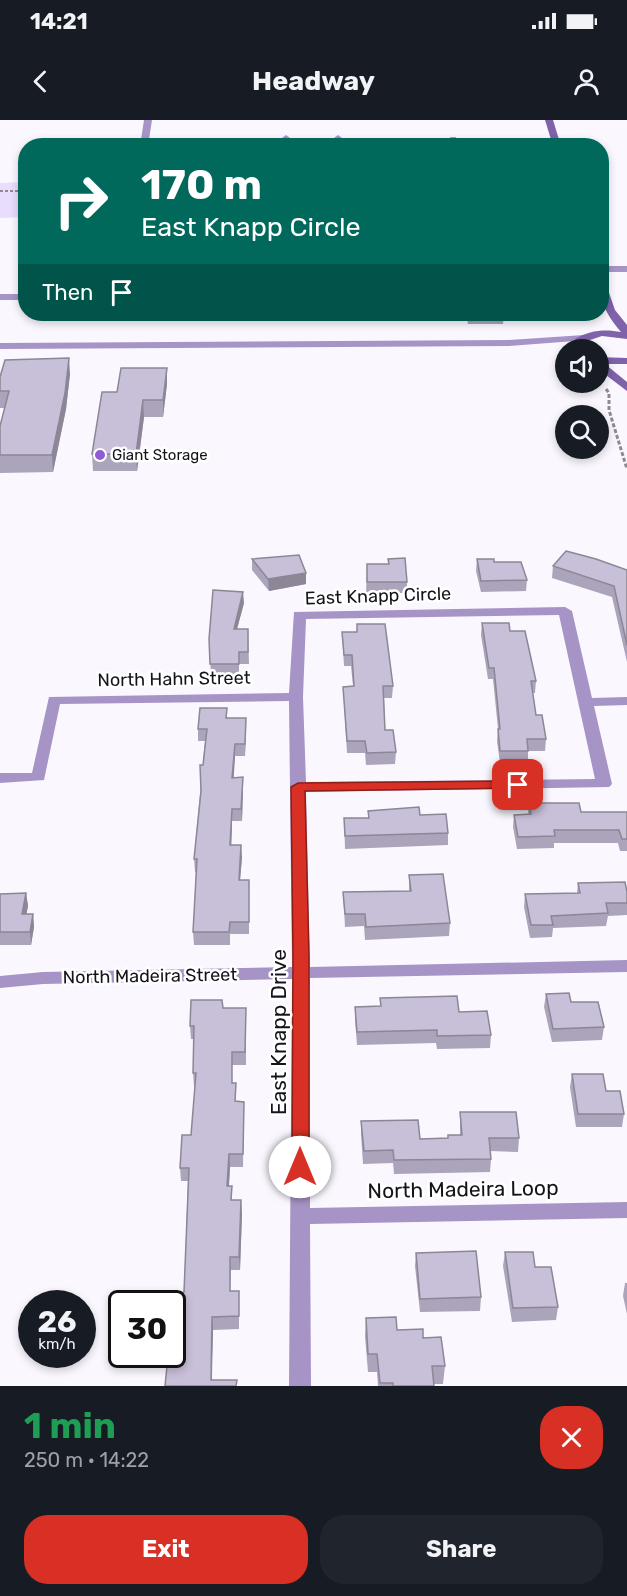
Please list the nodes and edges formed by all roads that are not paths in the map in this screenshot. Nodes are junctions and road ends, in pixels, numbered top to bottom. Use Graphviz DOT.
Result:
graph roads {
  1 [pos="148,120"];
  2 [pos="549,120"];
  3 [pos="145,138"];
  4 [pos="554,138"];
  5 [pos="609,269"];
  6 [pos="627,269"];
  7 [pos="0,297"];
  8 [pos="18,297"];
  9 [pos="609,308"];
  10 [pos="610,311"];
  11 [pos="605,321"];
  12 [pos="627,334"];
  13 [pos="588,336"];
  14 [pos="583,339"];
  15 [pos="509,343"];
  16 [pos="0,346"];
  17 [pos="555,349"];
  18 [pos="609,361"];
  19 [pos="627,361"];
  20 [pos="609,371"];
  21 [pos="627,388"];
  22 [pos="296,697"];
  23 [pos="627,701"];
  24 [pos="586,702"];
  25 [pos="0,778"];
  26 [pos="298,787"];
  27 [pos="627,966"];
  28 [pos="301,973"];
  29 [pos="0,982"];
  30 [pos="627,1210"];
  31 [pos="300,1216"];
  32 [pos="300,1386"];
  1 -- 3 [label="street"];
  2 -- 4 [label="main road"];
  5 -- 6 [label="street"];
  7 -- 8 [label="street"];
  9 -- 10 [label="main road"];
  10 -- 12 [label="main road"];
  11 -- 13 [label="main road"];
  12 -- 13 [label="main road"];
  13 -- 14 [label="main road"];
  13 -- 15 [label="street"];
  15 -- 16 [label="street"];
  15 -- 17 [label="street"];
  18 -- 19 [label="main road"];
  20 -- 21 [label="main road"];
  22 -- 24 [label="street, East Knapp Circle"];
  22 -- 25 [label="street, North Hahn Street"];
  22 -- 26 [label="street, East Knapp Circle"];
  23 -- 24 [label="street"];
  24 -- 26 [label="street, East Knapp Circle"];
  26 -- 28 [label="street, East Knapp Drive"];
  27 -- 28 [label="street"];
  28 -- 29 [label="street, North Madeira Street"];
  28 -- 31 [label="street, East Knapp Drive"];
  30 -- 31 [label="street, North Madeira Loop"];
  31 -- 32 [label="street, East Knapp Drive"];
}
